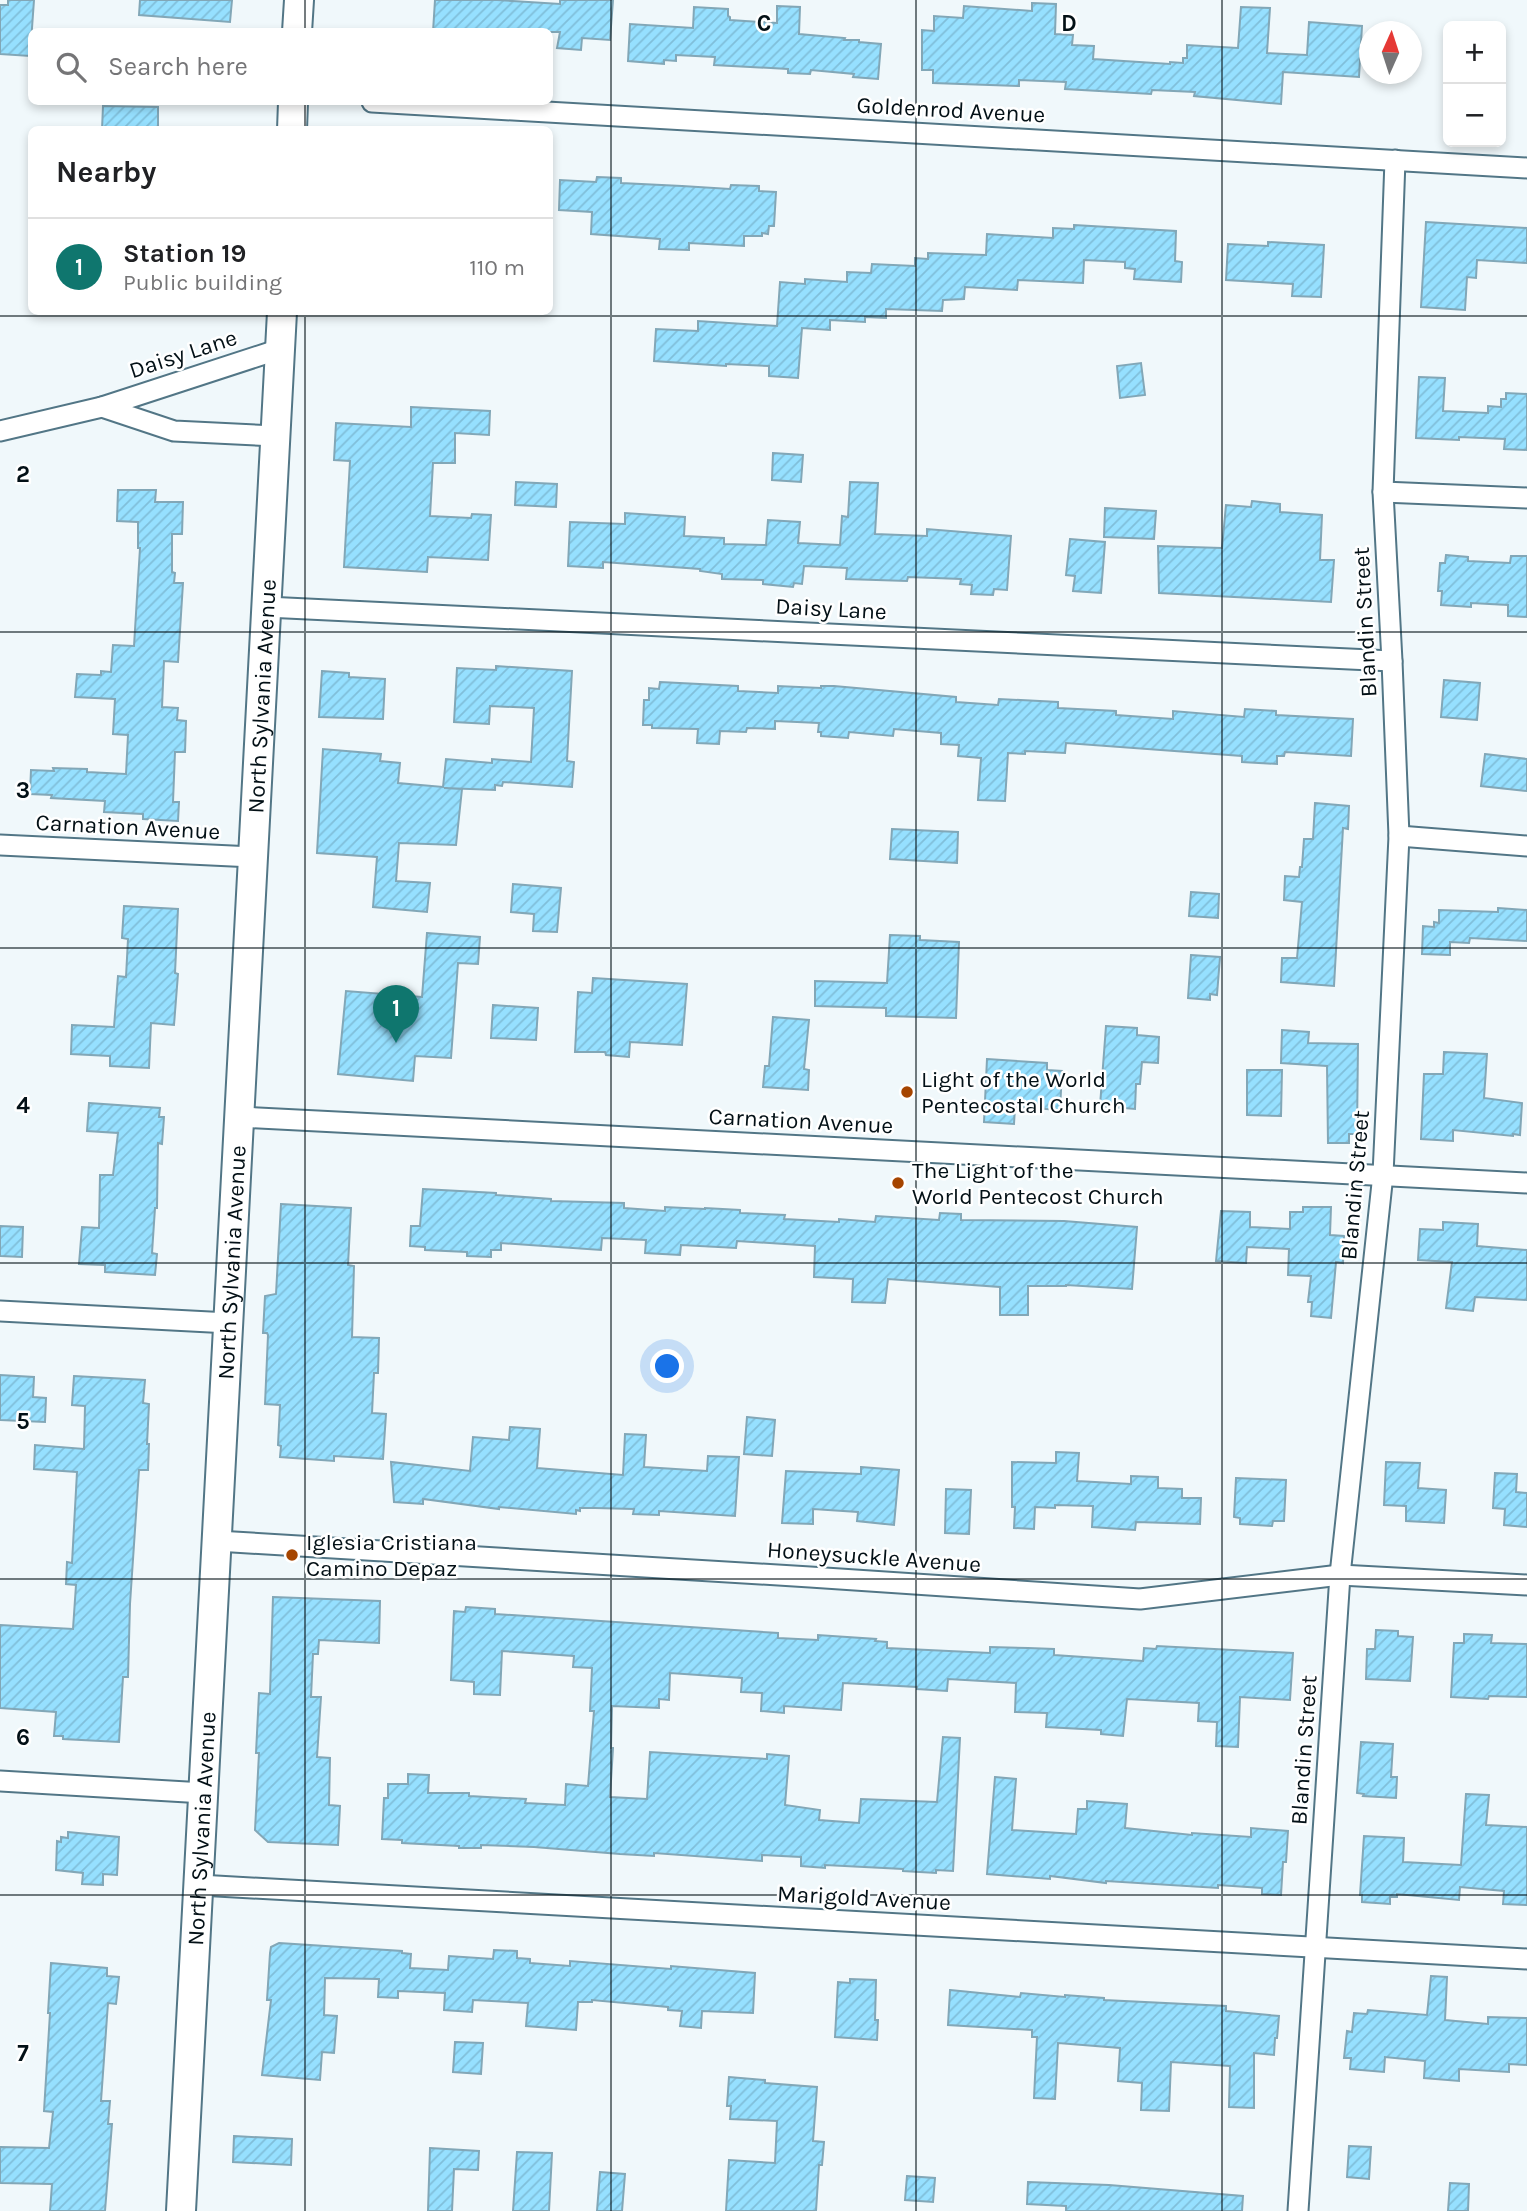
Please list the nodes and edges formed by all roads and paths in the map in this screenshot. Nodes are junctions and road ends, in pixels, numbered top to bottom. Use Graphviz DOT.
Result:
graph roads {
  1 [pos="299,0"];
  2 [pos="297,28"];
  3 [pos="293,105"];
  4 [pos="425,105"];
  5 [pos="292,126"];
  6 [pos="1395,160"];
  7 [pos="1527,168"];
  8 [pos="282,315"];
  9 [pos="280,349"];
  10 [pos="102,407"];
  11 [pos="0,431"];
  12 [pos="275,436"];
  13 [pos="1383,492"];
  14 [pos="1527,498"];
  15 [pos="266,607"];
  16 [pos="1392,661"];
  17 [pos="1399,836"];
  18 [pos="0,845"];
  19 [pos="1527,846"];
  20 [pos="253,857"];
  21 [pos="239,1117"];
  22 [pos="1383,1174"];
  23 [pos="1527,1183"];
  24 [pos="0,1311"];
  25 [pos="229,1323"];
  26 [pos="217,1541"];
  27 [pos="1340,1575"];
  28 [pos="1527,1585"];
  29 [pos="0,1781"];
  30 [pos="204,1793"];
  31 [pos="199,1885"];
  32 [pos="1316,1947"];
  33 [pos="1527,1959"];
  34 [pos="181,2211"];
  35 [pos="1298,2211"];
  1 -- 2 [label="main road"];
  3 -- 5 [label="main road"];
  4 -- 6 [label="street, Goldenrod Avenue"];
  6 -- 7 [label="street, Goldenrod Avenue"];
  6 -- 13 [label="street, Blandin Street"];
  8 -- 9 [label="main road, North Sylvania Avenue"];
  9 -- 10 [label="street, Daisy Lane"];
  9 -- 12 [label="main road, North Sylvania Avenue"];
  10 -- 11 [label="street, Daisy Lane"];
  10 -- 12 [label="street, Daisy Lane"];
  12 -- 15 [label="main road, North Sylvania Avenue"];
  13 -- 14 [label="street"];
  13 -- 16 [label="street, Blandin Street"];
  15 -- 16 [label="street, Daisy Lane"];
  15 -- 20 [label="main road, North Sylvania Avenue"];
  16 -- 17 [label="street, Blandin Street"];
  17 -- 19 [label="street"];
  17 -- 22 [label="street, Blandin Street"];
  18 -- 20 [label="street, Carnation Avenue"];
  20 -- 21 [label="main road, North Sylvania Avenue"];
  21 -- 22 [label="street, Carnation Avenue"];
  21 -- 25 [label="main road, North Sylvania Avenue"];
  22 -- 23 [label="street, Carnation Avenue"];
  22 -- 27 [label="street, Blandin Street"];
  24 -- 25 [label="street"];
  25 -- 26 [label="main road, North Sylvania Avenue"];
  26 -- 27 [label="street, Honeysuckle Avenue"];
  26 -- 30 [label="main road, North Sylvania Avenue"];
  27 -- 28 [label="street, Honeysuckle Avenue"];
  27 -- 32 [label="street, Blandin Street"];
  29 -- 30 [label="street"];
  30 -- 31 [label="main road, North Sylvania Avenue"];
  31 -- 32 [label="street, Marigold Avenue"];
  31 -- 34 [label="main road, North Sylvania Avenue"];
  32 -- 33 [label="street, Marigold Avenue"];
  32 -- 35 [label="street, Blandin Street"];
}
